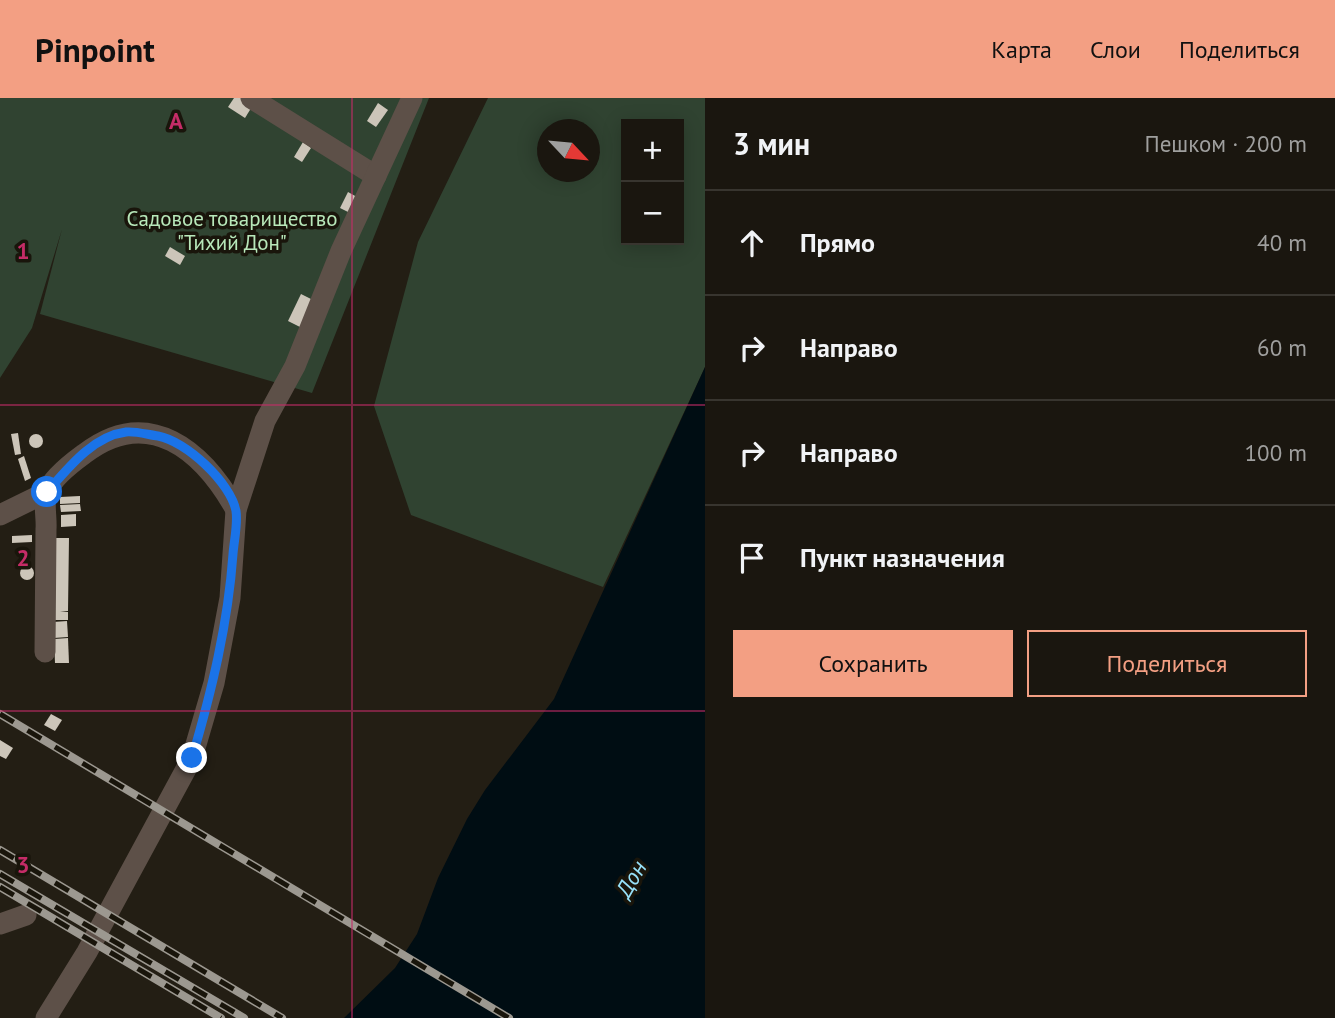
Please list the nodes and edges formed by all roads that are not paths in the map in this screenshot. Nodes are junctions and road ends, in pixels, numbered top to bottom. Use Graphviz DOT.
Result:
graph roads {
  1 [pos="251,98"];
  2 [pos="412,98"];
  3 [pos="376,176"];
  4 [pos="47,492"];
  5 [pos="236,510"];
  6 [pos="0,515"];
  7 [pos="45,652"];
  8 [pos="26,915"];
  9 [pos="0,924"];
  10 [pos="46,1018"];
  1 -- 3 [label="street"];
  2 -- 3 [label="street"];
  3 -- 5 [label="street"];
  4 -- 5 [label="street"];
  4 -- 6 [label="street"];
  4 -- 7 [label="street"];
  5 -- 10 [label="street"];
  8 -- 9 [label="street"];
}
